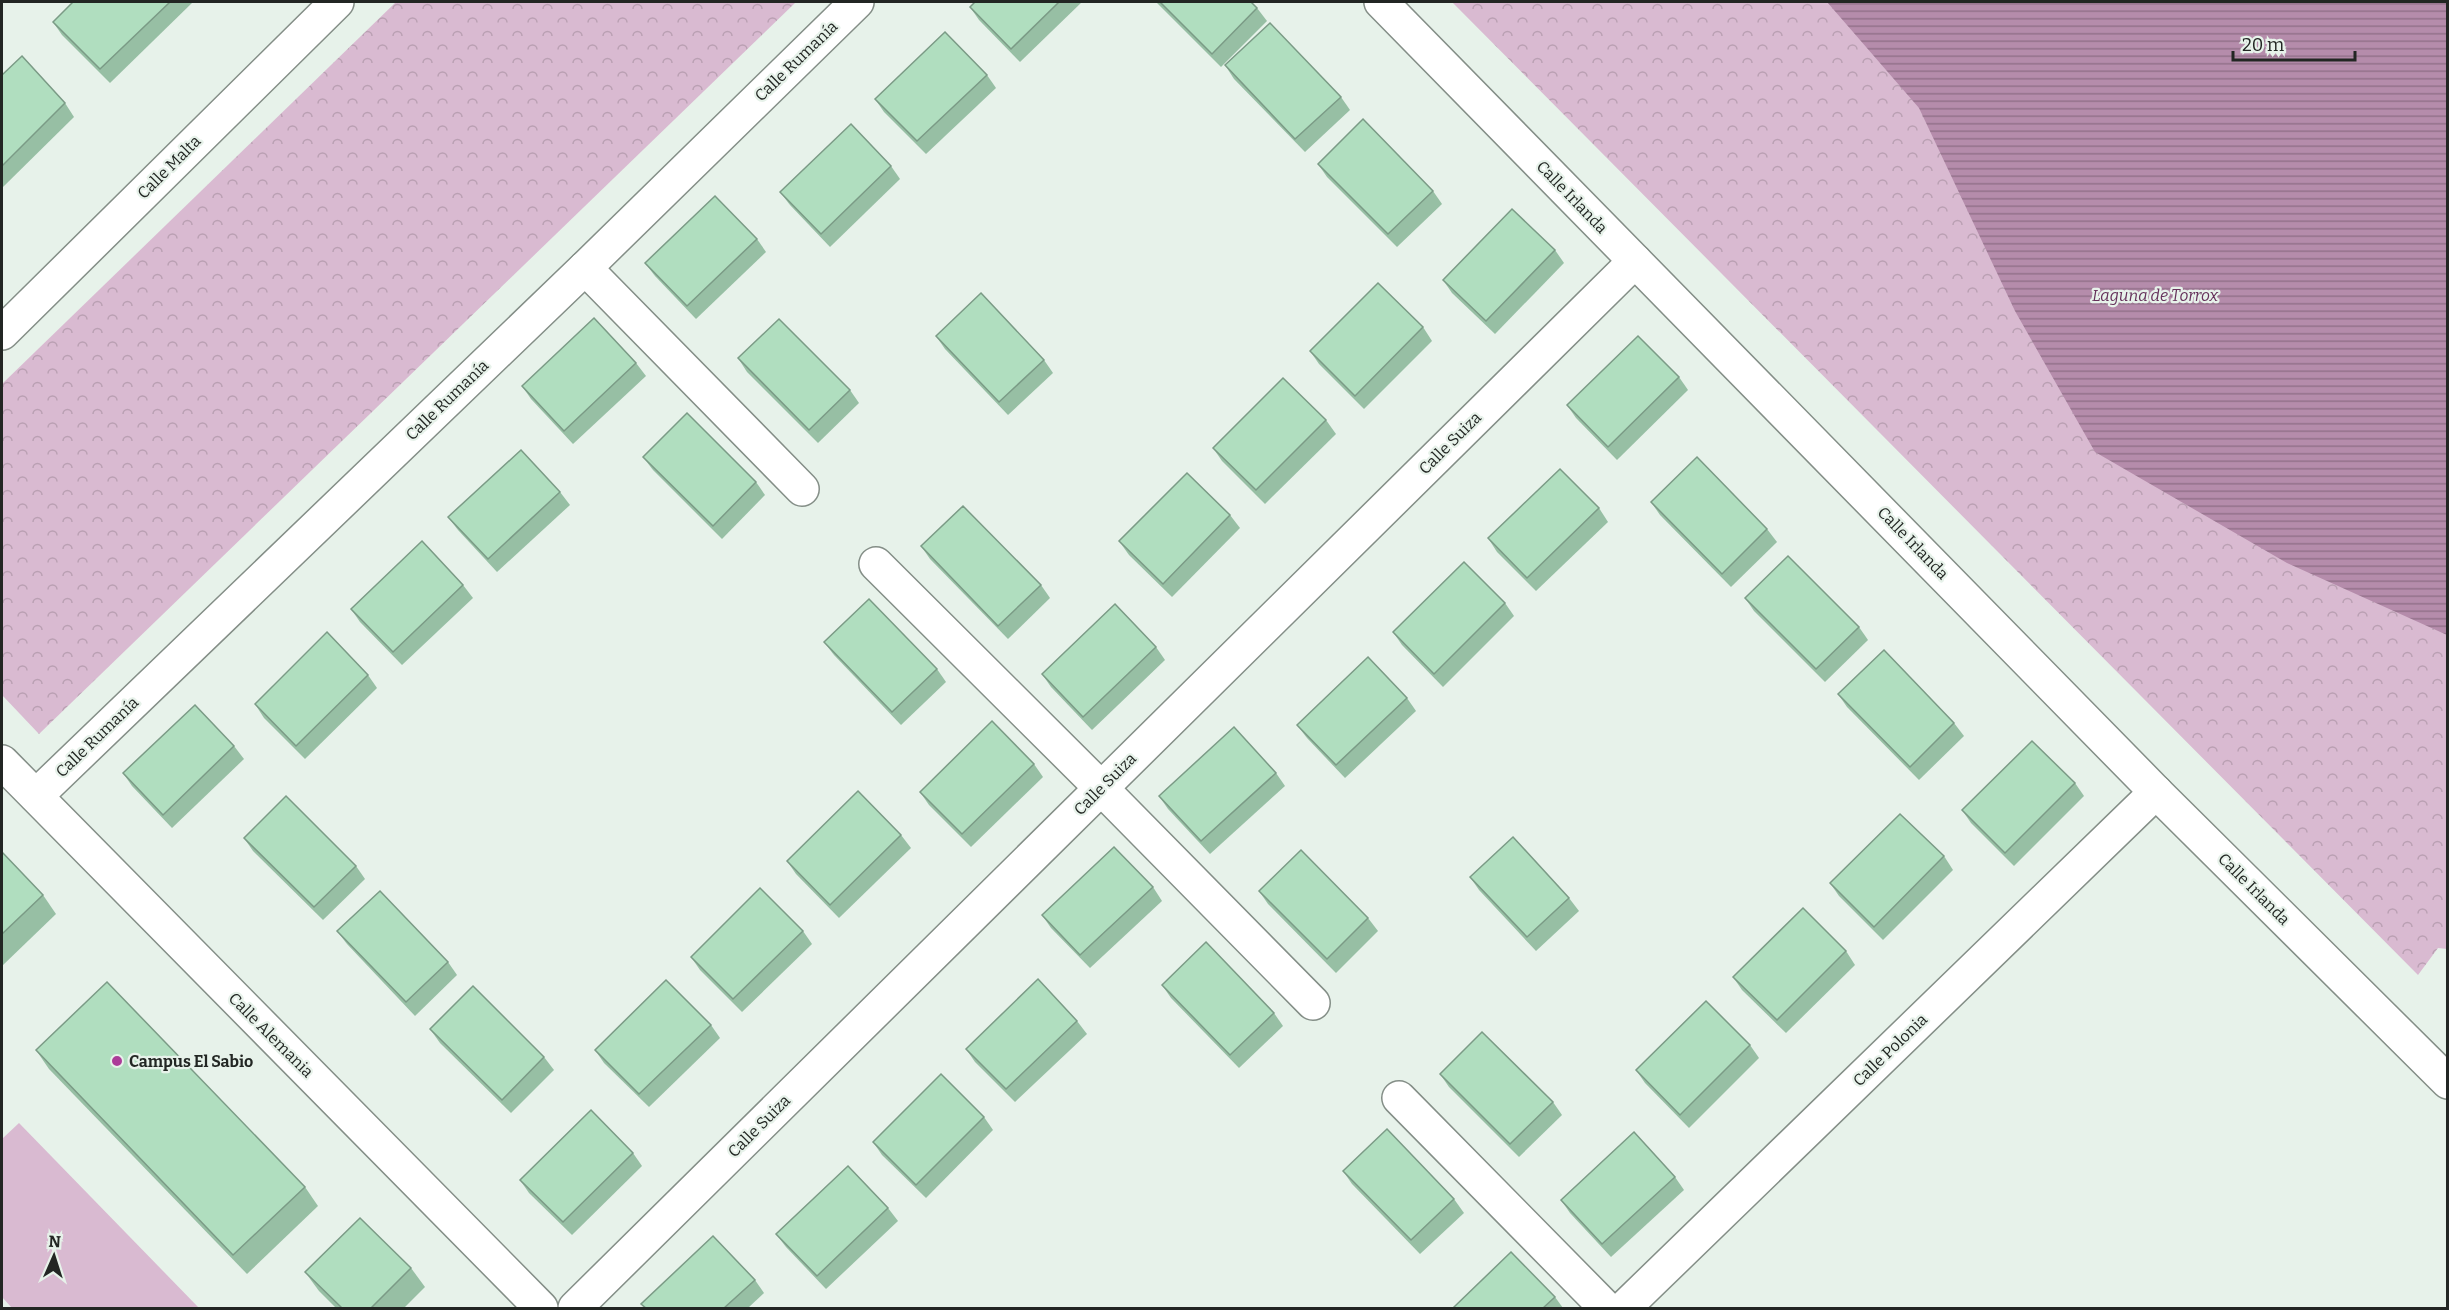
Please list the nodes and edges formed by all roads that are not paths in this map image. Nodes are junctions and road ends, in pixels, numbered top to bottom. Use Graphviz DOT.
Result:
graph roads {
  1 [pos="337,2"];
  2 [pos="857,2"];
  3 [pos="1381,2"];
  4 [pos="1635,261"];
  5 [pos="585,268"];
  6 [pos="2,333"];
  7 [pos="802,489"];
  8 [pos="876,564"];
  9 [pos="2,762"];
  10 [pos="1101,788"];
  11 [pos="2156,792"];
  12 [pos="36,796"];
  13 [pos="1313,1003"];
  14 [pos="2448,1082"];
  15 [pos="1399,1098"];
  16 [pos="541,1308"];
  17 [pos="575,1308"];
  18 [pos="1606,1308"];
  19 [pos="1624,1308"];
  1 -- 6 [label="street, Calle Malta"];
  2 -- 5 [label="street, Calle Rumanía"];
  3 -- 4 [label="street, Calle Irlanda"];
  4 -- 10 [label="street, Calle Suiza"];
  4 -- 11 [label="street, Calle Irlanda"];
  5 -- 7 [label="street"];
  5 -- 12 [label="street, Calle Rumanía"];
  8 -- 10 [label="street"];
  9 -- 12 [label="street, Calle Alemania"];
  10 -- 13 [label="street"];
  10 -- 17 [label="street, Calle Suiza"];
  11 -- 14 [label="street, Calle Irlanda"];
  11 -- 19 [label="street, Calle Polonia"];
  12 -- 16 [label="street, Calle Alemania"];
  15 -- 18 [label="street"];
}
